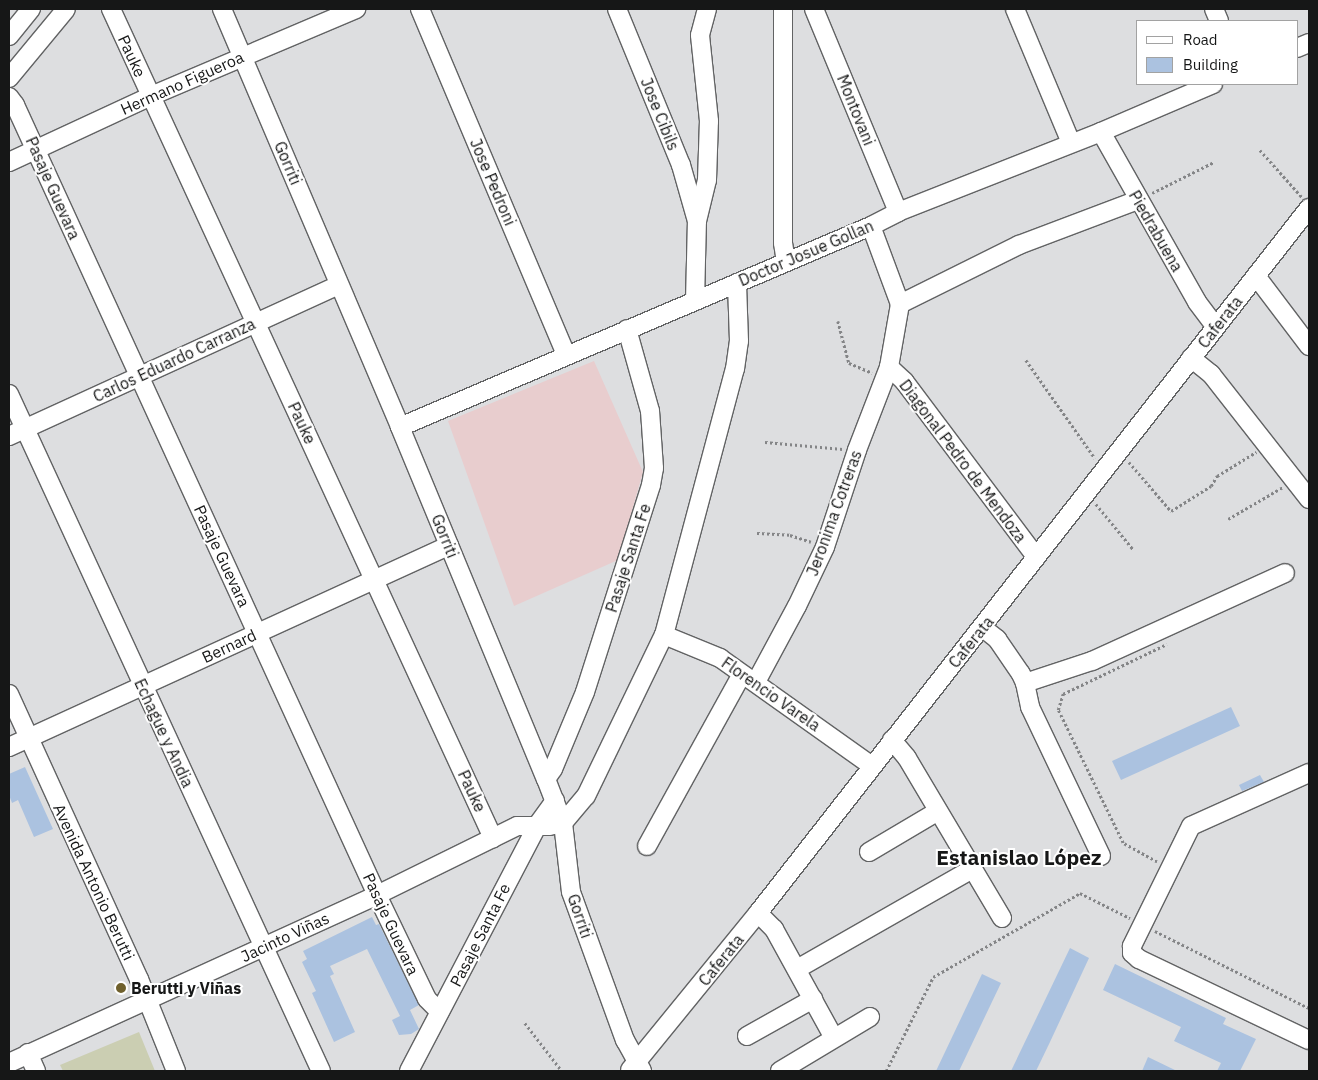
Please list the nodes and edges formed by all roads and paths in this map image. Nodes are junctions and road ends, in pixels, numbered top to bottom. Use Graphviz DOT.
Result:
graph roads {
  1 [pos="32,9"];
  2 [pos="66,9"];
  3 [pos="110,9"];
  4 [pos="222,9"];
  5 [pos="356,9"];
  6 [pos="420,9"];
  7 [pos="617,9"];
  8 [pos="707,9"];
  9 [pos="783,9"];
  10 [pos="814,9"];
  11 [pos="1015,9"];
  12 [pos="9,36"];
  13 [pos="243,56"];
  14 [pos="9,78"];
  15 [pos="1211,85"];
  16 [pos="151,96"];
  17 [pos="9,97"];
  18 [pos="1101,132"];
  19 [pos="1071,142"];
  20 [pos="35,149"];
  21 [pos="1260,150"];
  22 [pos="9,162"];
  23 [pos="1214,162"];
  24 [pos="1138,200"];
  25 [pos="1306,204"];
  26 [pos="898,212"];
  27 [pos="697,221"];
  28 [pos="871,226"];
  29 [pos="786,262"];
  30 [pos="1256,276"];
  31 [pos="737,283"];
  32 [pos="339,285"];
  33 [pos="695,301"];
  34 [pos="900,304"];
  35 [pos="838,321"];
  36 [pos="255,322"];
  37 [pos="1216,327"];
  38 [pos="627,329"];
  39 [pos="1309,346"];
  40 [pos="566,355"];
  41 [pos="1192,358"];
  42 [pos="1026,360"];
  43 [pos="887,373"];
  44 [pos="138,376"];
  45 [pos="9,394"];
  46 [pos="400,427"];
  47 [pos="16,432"];
  48 [pos="765,442"];
  49 [pos="1268,444"];
  50 [pos="857,450"];
  51 [pos="1120,451"];
  52 [pos="1104,472"];
  53 [pos="1294,480"];
  54 [pos="1087,493"];
  55 [pos="1309,499"];
  56 [pos="1228,519"];
  57 [pos="757,533"];
  58 [pos="449,546"];
  59 [pos="825,547"];
  60 [pos="1133,549"];
  61 [pos="1036,557"];
  62 [pos="1285,573"];
  63 [pos="374,579"];
  64 [pos="983,628"];
  65 [pos="258,633"];
  66 [pos="664,635"];
  67 [pos="1171,642"];
  68 [pos="749,678"];
  69 [pos="1025,683"];
  70 [pos="142,686"];
  71 [pos="9,694"];
  72 [pos="28,738"];
  73 [pos="892,740"];
  74 [pos="9,747"];
  75 [pos="872,766"];
  76 [pos="1309,773"];
  77 [pos="546,779"];
  78 [pos="554,801"];
  79 [pos="938,811"];
  80 [pos="563,823"];
  81 [pos="538,824"];
  82 [pos="494,838"];
  83 [pos="647,846"];
  84 [pos="869,852"];
  85 [pos="1102,856"];
  86 [pos="972,868"];
  87 [pos="1170,869"];
  88 [pos="377,895"];
  89 [pos="758,913"];
  90 [pos="1002,918"];
  91 [pos="1142,924"];
  92 [pos="264,947"];
  93 [pos="797,969"];
  94 [pos="813,999"];
  95 [pos="147,1000"];
  96 [pos="1309,1008"];
  97 [pos="440,1012"];
  98 [pos="870,1017"];
  99 [pos="525,1023"];
  100 [pos="747,1036"];
  101 [pos="834,1038"];
  102 [pos="1309,1040"];
  103 [pos="28,1054"];
  104 [pos="9,1063"];
  105 [pos="636,1068"];
  106 [pos="36,1071"];
  107 [pos="176,1071"];
  108 [pos="321,1071"];
  109 [pos="410,1071"];
  110 [pos="562,1071"];
  111 [pos="780,1071"];
  112 [pos="886,1071"];
  1 -- 12 [label="street"];
  2 -- 14 [label="street"];
  3 -- 16 [label="street, Pauke"];
  4 -- 13 [label="street, Gorriti"];
  5 -- 13 [label="street, Hermano Figueroa"];
  6 -- 40 [label="street, Jose Pedroni"];
  7 -- 27 [label="street, Jose Cibils"];
  8 -- 27 [label="street"];
  9 -- 29 [label="street"];
  10 -- 26 [label="street, Montovani"];
  11 -- 19 [label="street"];
  13 -- 16 [label="street, Hermano Figueroa"];
  13 -- 32 [label="street, Gorriti"];
  15 -- 18 [label="street, Doctor Josue Gollan"];
  16 -- 20 [label="street, Hermano Figueroa"];
  16 -- 36 [label="street, Pauke"];
  17 -- 20 [label="street, Pasaje Guevara"];
  18 -- 19 [label="street, Doctor Josue Gollan"];
  18 -- 24 [label="street, Piedrabuena"];
  19 -- 26 [label="street, Doctor Josue Gollan"];
  20 -- 22 [label="street, Hermano Figueroa"];
  20 -- 44 [label="street, Pasaje Guevara"];
  21 -- 25 [label="path"];
  23 -- 24 [label="path"];
  24 -- 34 [label="street"];
  24 -- 37 [label="street, Piedrabuena"];
  25 -- 30 [label="street, Caferata"];
  26 -- 28 [label="street, Doctor Josue Gollan"];
  27 -- 33 [label="street"];
  28 -- 29 [label="street, Doctor Josue Gollan"];
  28 -- 34 [label="street"];
  29 -- 31 [label="street, Doctor Josue Gollan"];
  30 -- 37 [label="street, Caferata"];
  30 -- 39 [label="street"];
  31 -- 33 [label="street, Doctor Josue Gollan"];
  31 -- 66 [label="street"];
  32 -- 36 [label="street, Carlos Eduardo Carranza"];
  32 -- 46 [label="street, Gorriti"];
  33 -- 38 [label="street, Doctor Josue Gollan"];
  34 -- 43 [label="street"];
  35 -- 43 [label="path"];
  36 -- 44 [label="street, Carlos Eduardo Carranza"];
  36 -- 63 [label="street, Pauke"];
  37 -- 41 [label="street, Caferata"];
  38 -- 40 [label="street, Doctor Josue Gollan"];
  38 -- 77 [label="street, Pasaje Santa Fe"];
  40 -- 46 [label="street, Doctor Josue Gollan"];
  41 -- 49 [label="street"];
  41 -- 51 [label="street, Caferata"];
  42 -- 52 [label="path"];
  43 -- 50 [label="street, Jeronima Cotreras"];
  43 -- 61 [label="street, Diagonal Pedro de Mendoza"];
  44 -- 47 [label="street, Carlos Eduardo Carranza"];
  44 -- 65 [label="street, Pasaje Guevara"];
  45 -- 47 [label="street, Echague y Andia"];
  46 -- 58 [label="street, Gorriti"];
  47 -- 70 [label="street, Echague y Andia"];
  48 -- 50 [label="path"];
  49 -- 51 [label="path"];
  49 -- 53 [label="street"];
  50 -- 59 [label="street, Jeronima Cotreras"];
  51 -- 52 [label="street, Caferata"];
  52 -- 54 [label="street, Caferata"];
  53 -- 55 [label="street"];
  53 -- 56 [label="path"];
  54 -- 60 [label="path"];
  54 -- 61 [label="street, Caferata"];
  57 -- 59 [label="path"];
  58 -- 63 [label="street, Bernard"];
  58 -- 77 [label="street, Gorriti"];
  59 -- 68 [label="street, Jeronima Cotreras"];
  61 -- 64 [label="street, Caferata"];
  62 -- 69 [label="street"];
  63 -- 65 [label="street, Bernard"];
  63 -- 82 [label="street, Pauke"];
  64 -- 69 [label="street"];
  64 -- 73 [label="street, Caferata"];
  65 -- 70 [label="street, Bernard"];
  65 -- 88 [label="street, Pasaje Guevara"];
  66 -- 68 [label="street, Florencio Varela"];
  66 -- 80 [label="street"];
  67 -- 87 [label="path"];
  68 -- 75 [label="street, Florencio Varela"];
  68 -- 83 [label="street, Jeronima Cotreras"];
  69 -- 85 [label="street"];
  70 -- 72 [label="street, Bernard"];
  70 -- 92 [label="street, Echague y Andia"];
  71 -- 72 [label="street, Avenida Antonio Berutti"];
  72 -- 74 [label="street, Bernard"];
  72 -- 95 [label="street, Avenida Antonio Berutti"];
  73 -- 75 [label="street, Caferata"];
  73 -- 79 [label="street"];
  75 -- 89 [label="street, Caferata"];
  76 -- 87 [label="street"];
  77 -- 78 [label="street, Gorriti"];
  78 -- 80 [label="street, Gorriti"];
  78 -- 81 [label="street, Pasaje Santa Fe"];
  79 -- 84 [label="street"];
  79 -- 86 [label="street"];
  80 -- 81 [label="street, Jacinto Viñas"];
  80 -- 105 [label="street, Gorriti"];
  81 -- 82 [label="street, Jacinto Viñas"];
  81 -- 97 [label="street, Pasaje Santa Fe"];
  82 -- 88 [label="street, Jacinto Viñas"];
  86 -- 90 [label="street"];
  86 -- 93 [label="street"];
  87 -- 91 [label="street"];
  88 -- 92 [label="street, Jacinto Viñas"];
  88 -- 97 [label="street, Pasaje Guevara"];
  89 -- 93 [label="street"];
  89 -- 105 [label="street, Caferata"];
  91 -- 96 [label="path"];
  91 -- 102 [label="street"];
  91 -- 112 [label="path"];
  92 -- 95 [label="street, Jacinto Viñas"];
  92 -- 108 [label="street, Echague y Andia"];
  93 -- 94 [label="street"];
  94 -- 100 [label="street"];
  94 -- 101 [label="street"];
  95 -- 103 [label="street, Jacinto Viñas"];
  95 -- 107 [label="street, Avenida Antonio Berutti"];
  97 -- 109 [label="street, Pasaje Santa Fe"];
  98 -- 101 [label="street"];
  99 -- 110 [label="path"];
  101 -- 111 [label="street"];
  103 -- 104 [label="street, Jacinto Viñas"];
  103 -- 106 [label="street"];
}
